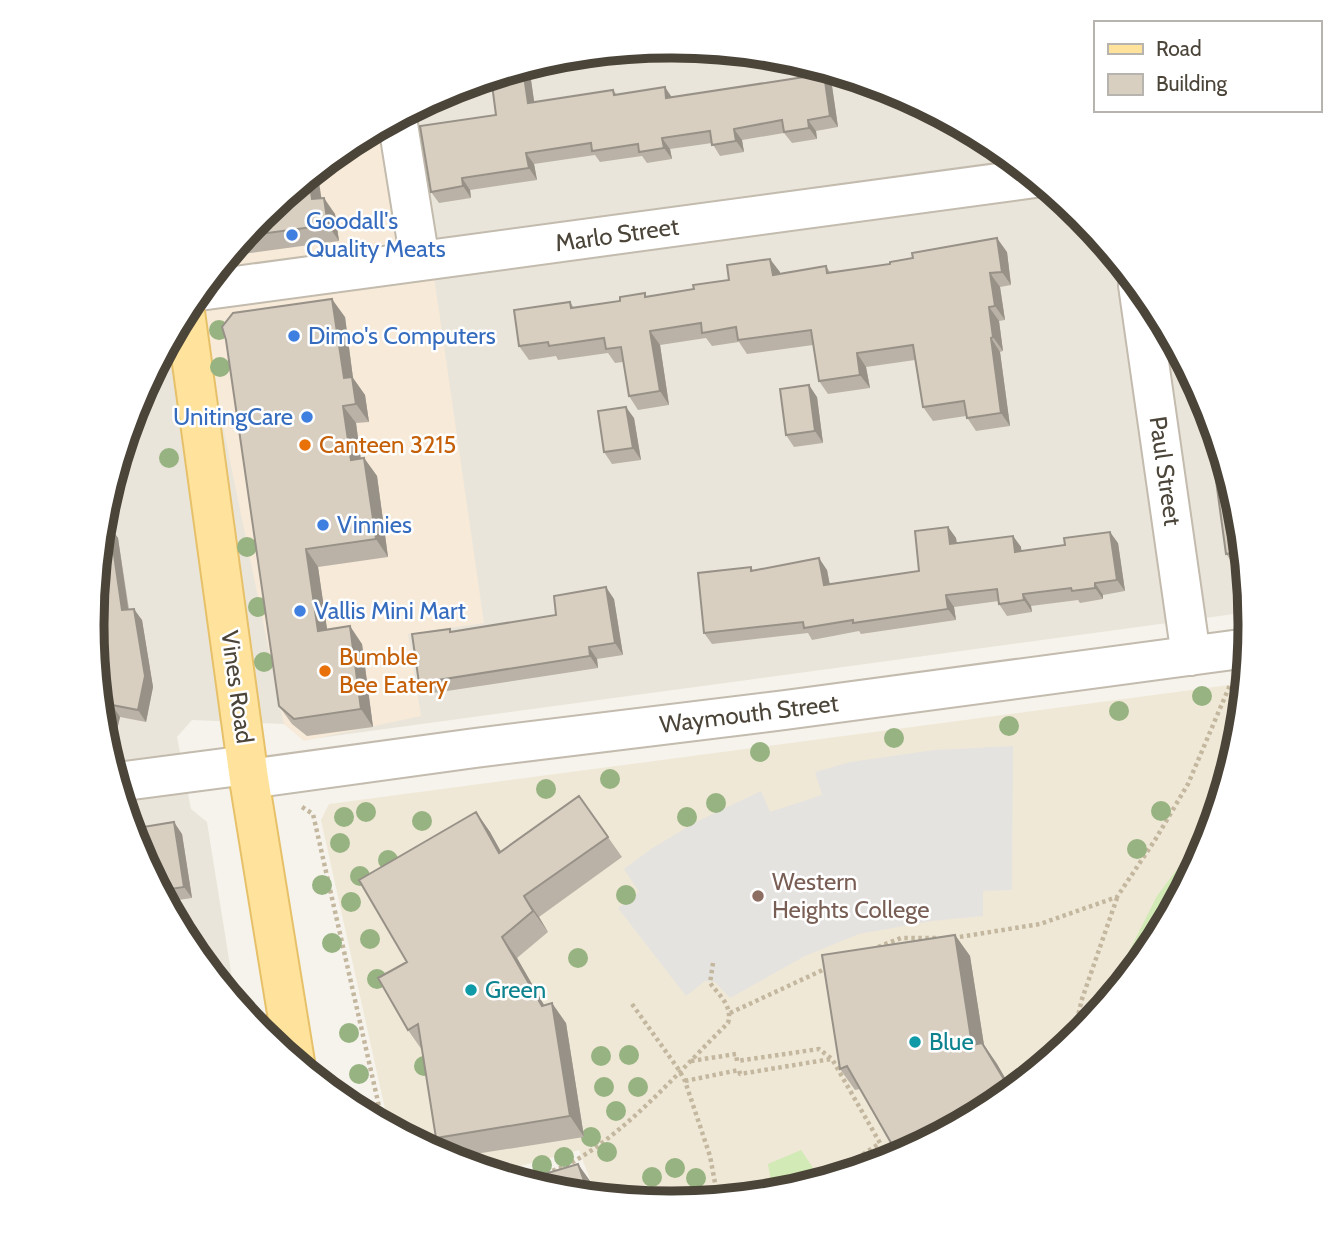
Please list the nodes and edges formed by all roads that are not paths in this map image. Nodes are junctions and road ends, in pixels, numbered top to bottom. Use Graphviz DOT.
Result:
graph roads {
  1 [pos="399,128"];
  2 [pos="1022,180"];
  3 [pos="420,261"];
  4 [pos="214,289"];
  5 [pos="1141,309"];
  6 [pos="187,330"];
  7 [pos="1237,649"];
  8 [pos="1191,656"];
  9 [pos="248,772"];
  10 [pos="127,781"];
  11 [pos="293,1047"];
  1 -- 3 [label="street"];
  2 -- 3 [label="street, Marlo Street"];
  3 -- 4 [label="street, Marlo Street"];
  5 -- 8 [label="street, Paul Street"];
  6 -- 9 [label="main road, Vines Road"];
  7 -- 8 [label="street, Waymouth Street"];
  8 -- 9 [label="street, Waymouth Street"];
  9 -- 10 [label="street, Waymouth Street"];
  9 -- 11 [label="main road, Vines Road"];
}
